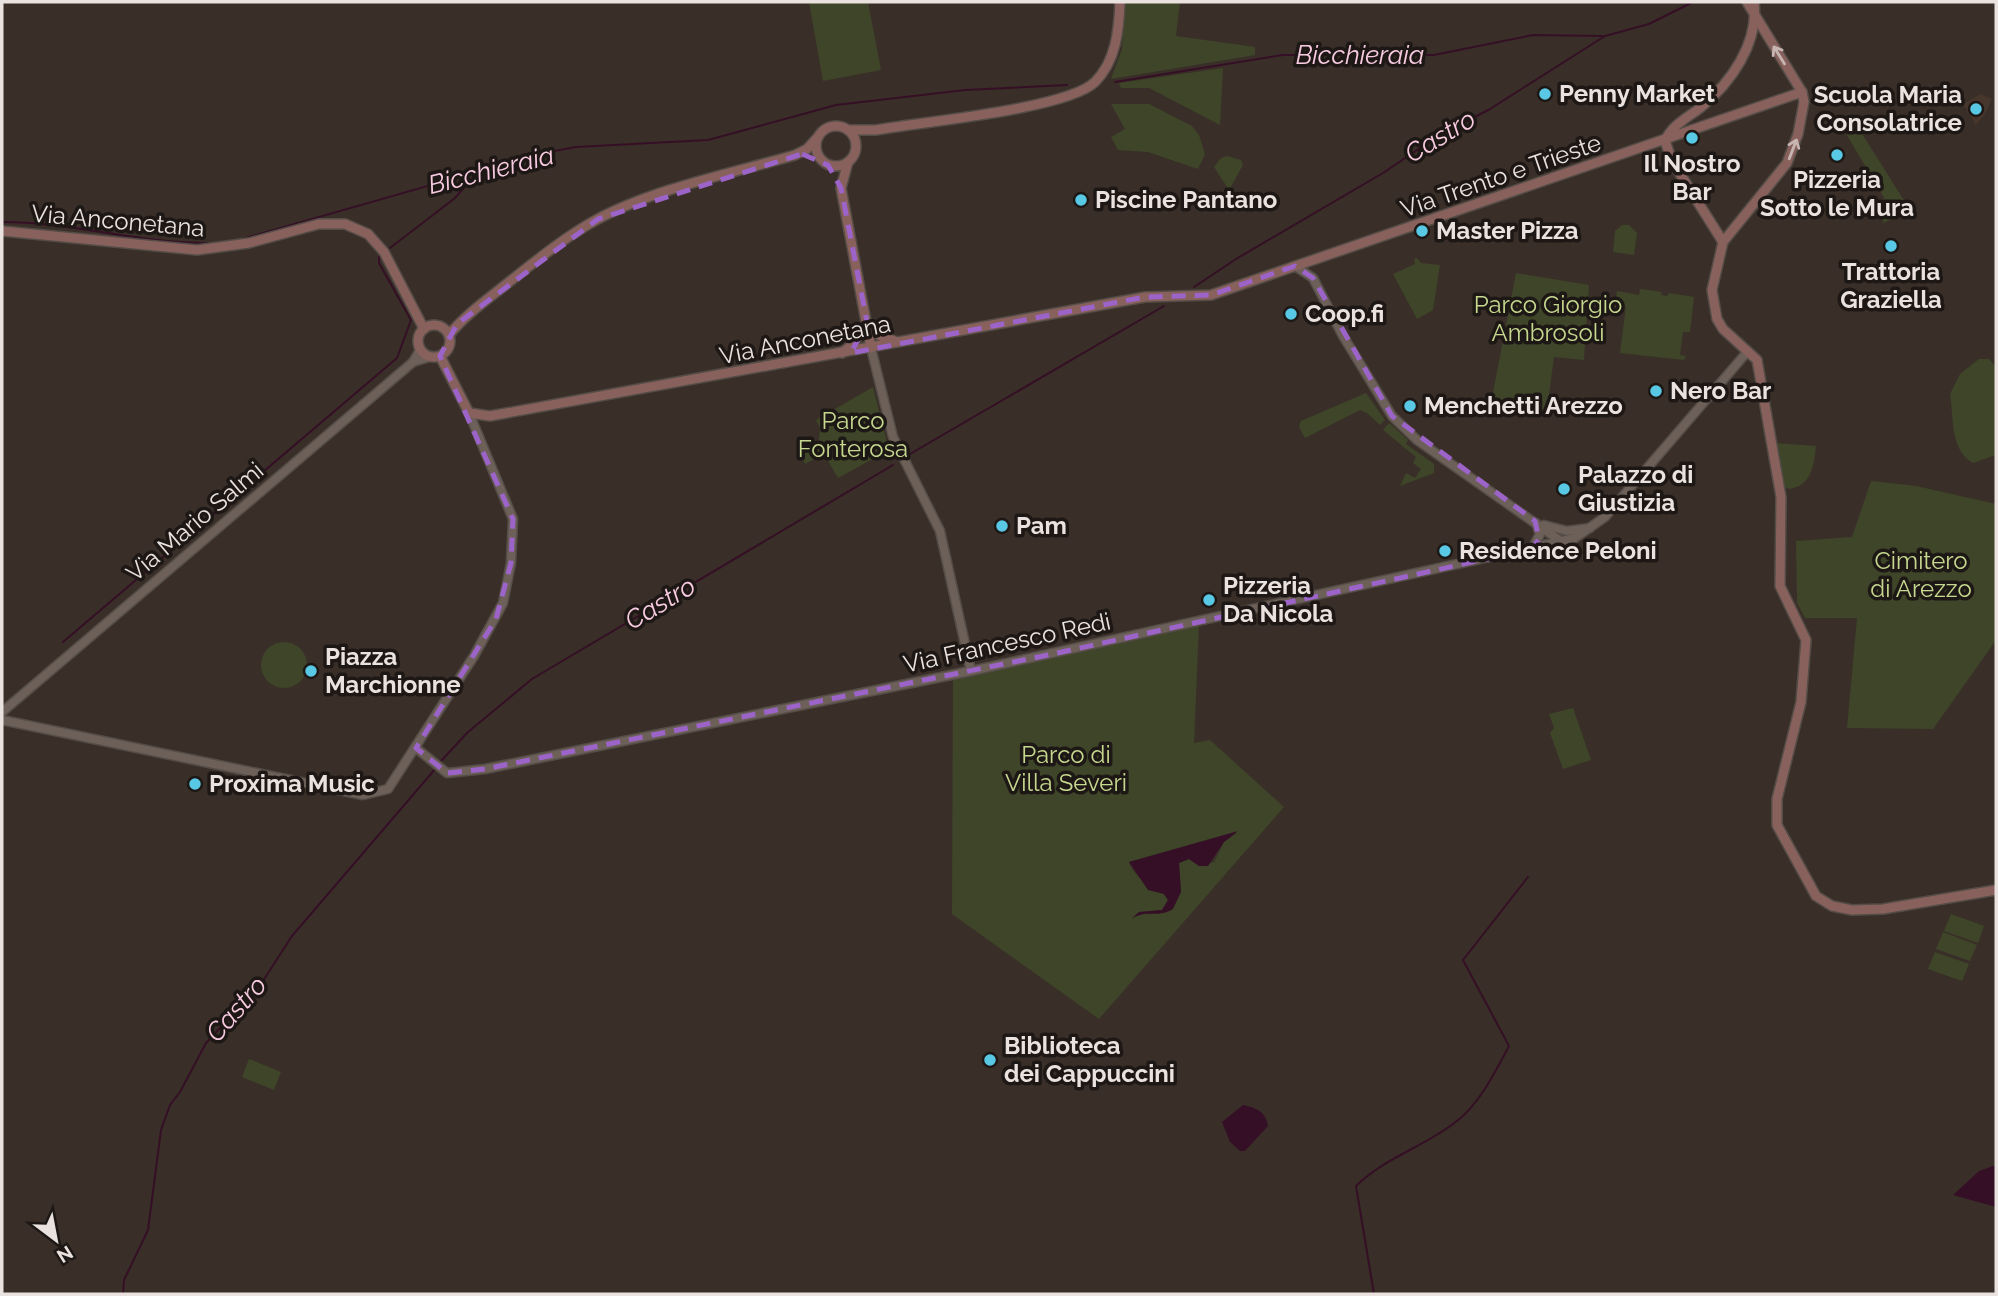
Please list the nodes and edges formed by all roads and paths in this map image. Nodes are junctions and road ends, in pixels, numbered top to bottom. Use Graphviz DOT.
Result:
graph roads {
  1 [pos="1120,2"];
  2 [pos="1746,2"];
  3 [pos="1754,2"];
  4 [pos="1756,18"];
  5 [pos="1802,92"];
  6 [pos="848,130"];
  7 [pos="876,130"];
  8 [pos="818,137"];
  9 [pos="1665,141"];
  10 [pos="855,142"];
  11 [pos="796,155"];
  12 [pos="848,162"];
  13 [pos="825,163"];
  14 [pos="841,188"];
  15 [pos="2,232"];
  16 [pos="1723,242"];
  17 [pos="1313,260"];
  18 [pos="1295,266"];
  19 [pos="1313,278"];
  20 [pos="1211,295"];
  21 [pos="867,322"];
  22 [pos="424,329"];
  23 [pos="446,332"];
  24 [pos="898,343"];
  25 [pos="871,348"];
  26 [pos="420,350"];
  27 [pos="1748,351"];
  28 [pos="841,354"];
  29 [pos="440,356"];
  30 [pos="429,357"];
  31 [pos="413,362"];
  32 [pos="469,413"];
  33 [pos="1535,521"];
  34 [pos="1594,527"];
  35 [pos="1562,542"];
  36 [pos="1532,549"];
  37 [pos="971,671"];
  38 [pos="2,712"];
  39 [pos="2,720"];
  40 [pos="416,748"];
  41 [pos="1996,894"];
  1 -- 7 [label="main road"];
  2 -- 4 [label="main road"];
  3 -- 4 [label="main road"];
  5 -- 4 [label="main road, one-way"];
  4 -- 9 [label="main road"];
  5 -- 9 [label="main road, Via Trento e Trieste"];
  16 -- 5 [label="main road, one-way"];
  6 -- 7 [label="main road"];
  6 -- 8 [label="main road"];
  6 -- 10 [label="main road"];
  7 -- 10 [label="main road"];
  8 -- 11 [label="main road"];
  8 -- 13 [label="main road"];
  9 -- 16 [label="main road"];
  9 -- 17 [label="main road, Via Trento e Trieste"];
  10 -- 12 [label="main road"];
  11 -- 13 [label="main road"];
  11 -- 23 [label="main road"];
  12 -- 13 [label="main road"];
  12 -- 14 [label="main road"];
  13 -- 14 [label="main road"];
  14 -- 21 [label="main road"];
  15 -- 22 [label="main road, Via Anconetana"];
  16 -- 27 [label="main road"];
  17 -- 18 [label="main road, Via Trento e Trieste"];
  17 -- 19 [label="street"];
  18 -- 19 [label="street"];
  18 -- 20 [label="main road, Via Trento e Trieste"];
  19 -- 33 [label="street"];
  20 -- 24 [label="main road, Via Anconetana"];
  21 -- 24 [label="main road"];
  21 -- 25 [label="main road"];
  21 -- 28 [label="main road"];
  22 -- 23 [label="main road"];
  22 -- 26 [label="main road"];
  23 -- 29 [label="main road"];
  24 -- 25 [label="main road, Via Anconetana"];
  25 -- 28 [label="main road, Via Anconetana"];
  25 -- 37 [label="street"];
  26 -- 30 [label="main road"];
  26 -- 31 [label="street, Via Mario Salmi"];
  27 -- 34 [label="street, Via Francesco Redi"];
  27 -- 41 [label="main road"];
  28 -- 32 [label="main road, Via Anconetana"];
  29 -- 30 [label="main road"];
  29 -- 32 [label="main road"];
  30 -- 31 [label="street, Via Mario Salmi"];
  31 -- 38 [label="street, Via Mario Salmi"];
  32 -- 40 [label="street"];
  33 -- 34 [label="street"];
  33 -- 35 [label="street"];
  33 -- 36 [label="street"];
  34 -- 35 [label="street, Via Francesco Redi"];
  35 -- 36 [label="street, Via Francesco Redi"];
  36 -- 37 [label="street, Via Francesco Redi"];
  37 -- 40 [label="street, Via Francesco Redi"];
  39 -- 40 [label="street"];
}
